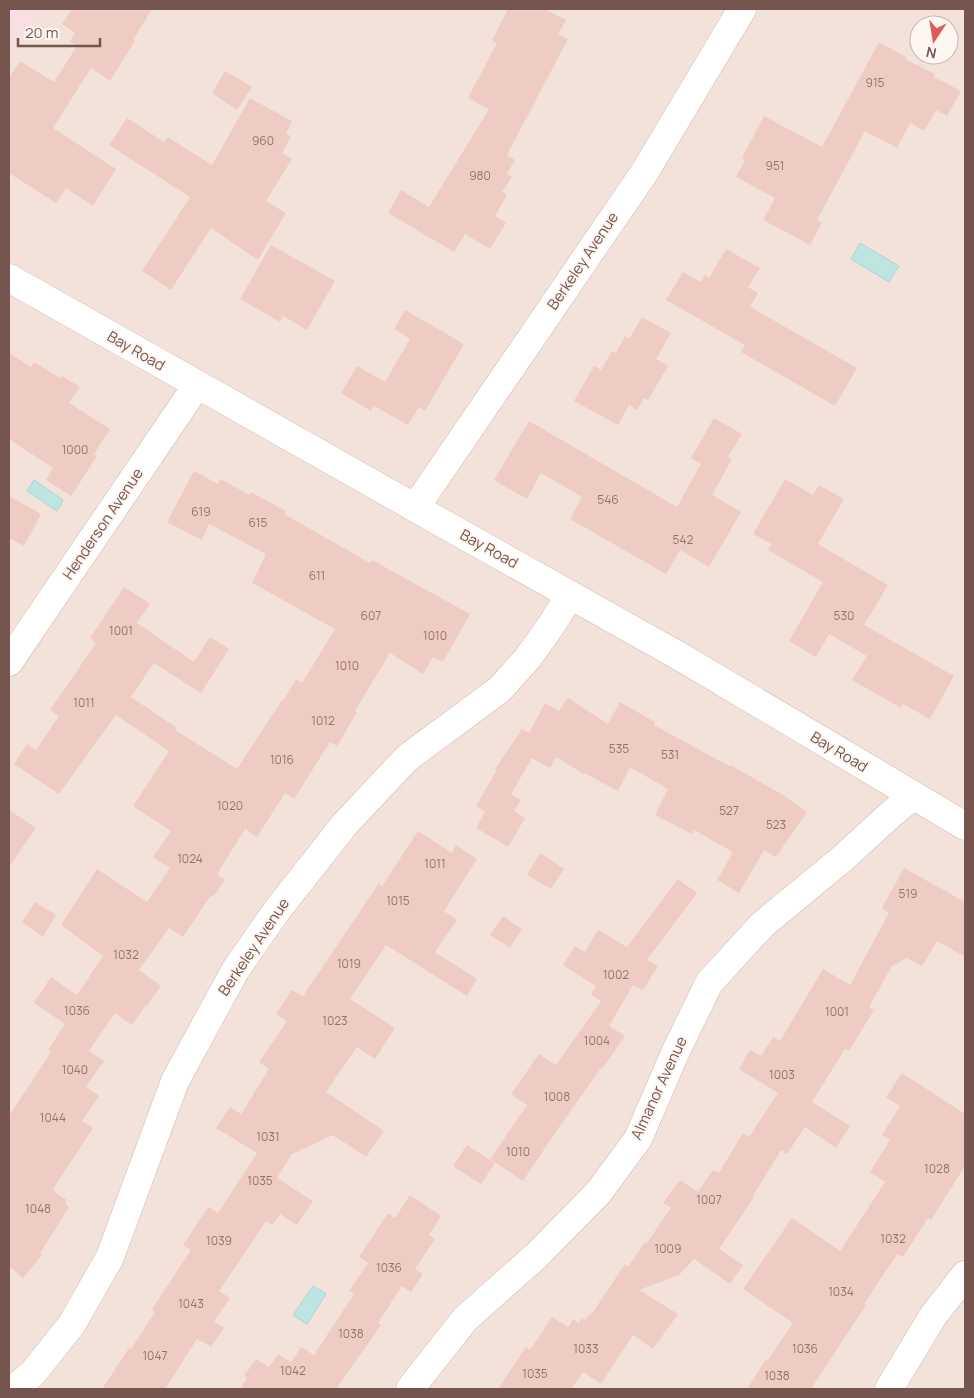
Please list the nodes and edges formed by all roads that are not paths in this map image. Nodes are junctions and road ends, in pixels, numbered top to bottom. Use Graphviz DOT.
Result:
graph roads {
  1 [pos="742,9"];
  2 [pos="9,278"];
  3 [pos="198,386"];
  4 [pos="415,508"];
  5 [pos="570,595"];
  6 [pos="9,662"];
  7 [pos="913,796"];
  8 [pos="965,826"];
  9 [pos="965,1275"];
  10 [pos="14,1389"];
  11 [pos="410,1389"];
  12 [pos="889,1389"];
  1 -- 4 [label="street, Berkeley Avenue"];
  2 -- 3 [label="street, Bay Road"];
  3 -- 4 [label="street, Bay Road"];
  3 -- 6 [label="street, Henderson Avenue"];
  4 -- 5 [label="street, Bay Road"];
  5 -- 7 [label="street, Bay Road"];
  5 -- 10 [label="street, Berkeley Avenue"];
  7 -- 8 [label="street, Bay Road"];
  7 -- 11 [label="street, Almanor Avenue"];
  9 -- 12 [label="street"];
}
